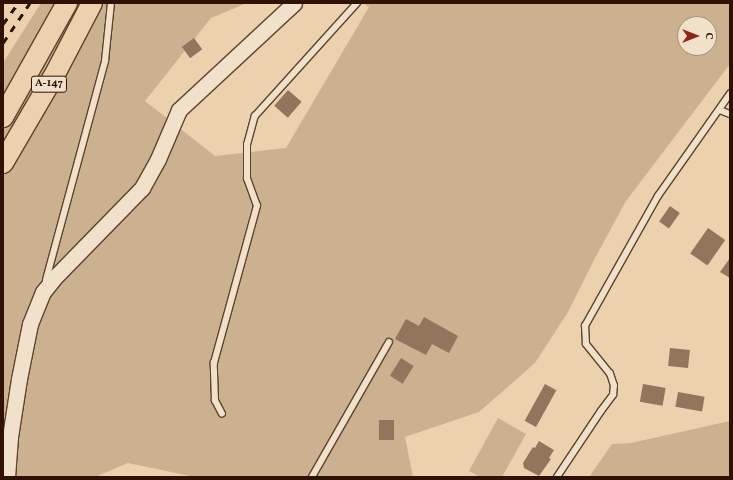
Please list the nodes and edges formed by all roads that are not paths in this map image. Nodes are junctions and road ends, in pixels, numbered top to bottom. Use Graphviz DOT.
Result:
graph roads {
  1 [pos="67,3"];
  2 [pos="92,3"];
  3 [pos="111,3"];
  4 [pos="294,3"];
  5 [pos="357,3"];
  6 [pos="730,94"];
  7 [pos="720,110"];
  8 [pos="730,114"];
  9 [pos="3,117"];
  10 [pos="3,163"];
  11 [pos="43,292"];
  12 [pos="389,342"];
  13 [pos="222,414"];
  14 [pos="8,477"];
  15 [pos="312,477"];
  16 [pos="557,477"];
  1 -- 9 [label="highway, А-147"];
  2 -- 10 [label="highway, А-147"];
  3 -- 11 [label="lane"];
  4 -- 11 [label="street"];
  5 -- 13 [label="lane"];
  6 -- 7 [label="lane"];
  7 -- 8 [label="lane"];
  7 -- 16 [label="lane"];
  11 -- 14 [label="street"];
  12 -- 15 [label="lane"];
}
